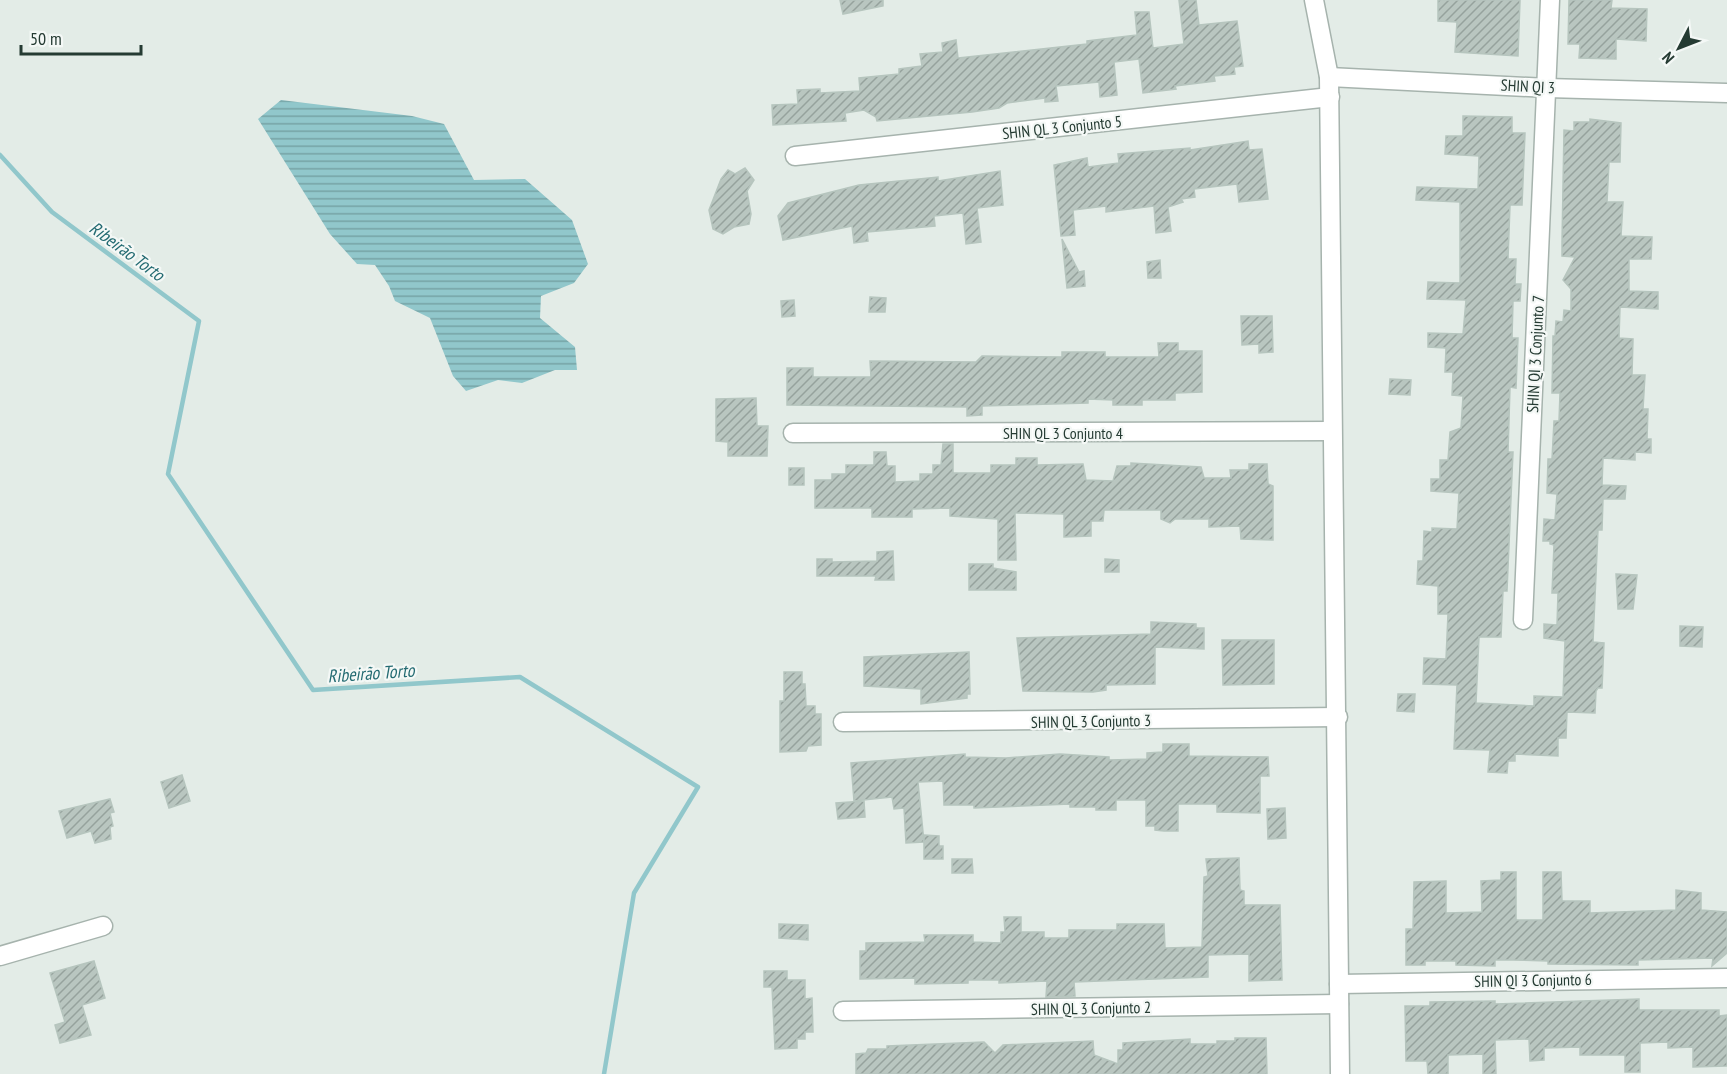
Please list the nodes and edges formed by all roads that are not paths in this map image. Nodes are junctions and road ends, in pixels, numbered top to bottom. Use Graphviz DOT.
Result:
graph roads {
  1 [pos="1314,0"];
  2 [pos="1550,0"];
  3 [pos="1329,77"];
  4 [pos="1547,88"];
  5 [pos="1727,93"];
  6 [pos="1330,98"];
  7 [pos="795,156"];
  8 [pos="1332,431"];
  9 [pos="794,433"];
  10 [pos="1523,620"];
  11 [pos="1338,717"];
  12 [pos="843,722"];
  13 [pos="103,926"];
  14 [pos="0,956"];
  15 [pos="1727,978"];
  16 [pos="1339,984"];
  17 [pos="1339,1004"];
  18 [pos="843,1011"];
  19 [pos="1340,1074"];
  1 -- 3 [label="street"];
  2 -- 4 [label="street, SHIN QI 3 Conjunto 7"];
  3 -- 4 [label="street, SHIN QI 3"];
  3 -- 6 [label="street"];
  4 -- 5 [label="street, SHIN QI 3"];
  4 -- 10 [label="street, SHIN QI 3 Conjunto 7"];
  6 -- 7 [label="street, SHIN QL 3 Conjunto 5"];
  6 -- 8 [label="street"];
  8 -- 9 [label="street, SHIN QL 3 Conjunto 4"];
  8 -- 11 [label="street"];
  11 -- 12 [label="street, SHIN QL 3 Conjunto 3"];
  11 -- 16 [label="street"];
  13 -- 14 [label="street"];
  15 -- 16 [label="street, SHIN QI 3 Conjunto 6"];
  16 -- 17 [label="street"];
  17 -- 18 [label="street, SHIN QL 3 Conjunto 2"];
  17 -- 19 [label="street"];
}
